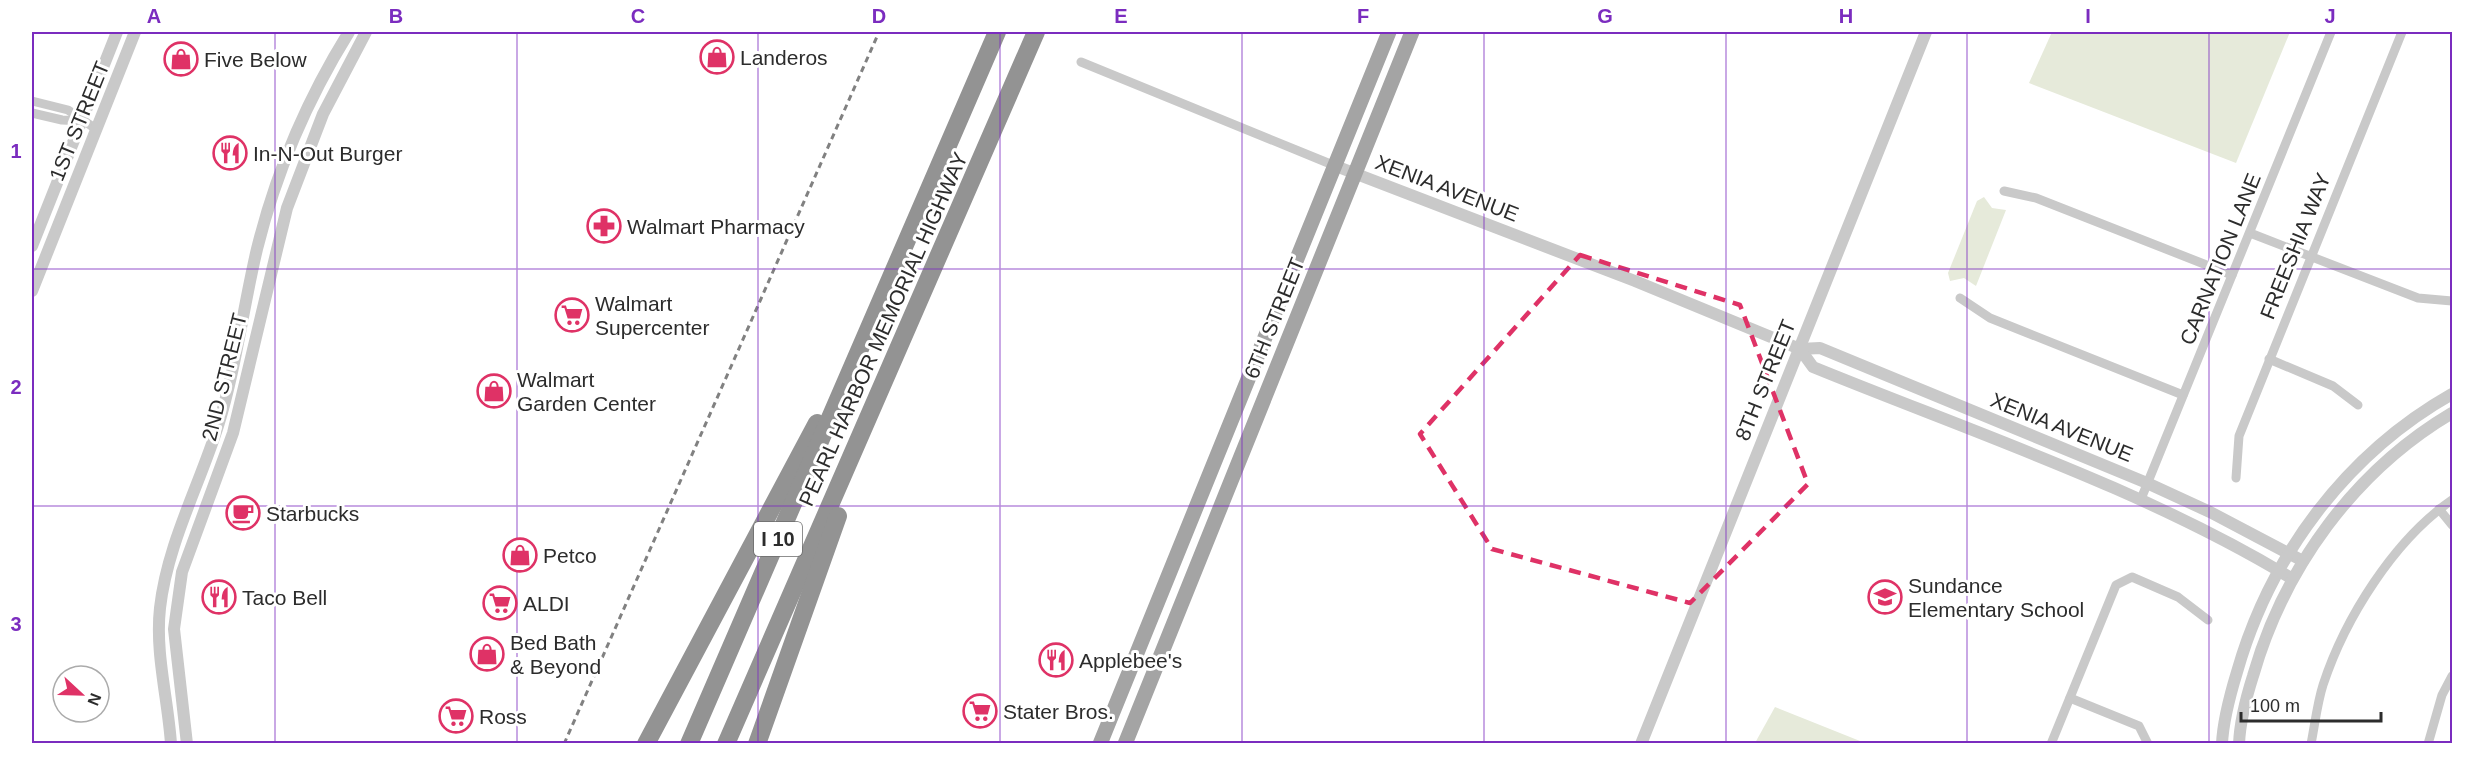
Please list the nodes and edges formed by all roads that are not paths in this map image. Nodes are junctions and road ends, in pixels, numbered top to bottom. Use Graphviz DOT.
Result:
graph roads {
  1 [pos="117,32"];
  2 [pos="135,32"];
  3 [pos="349,32"];
  4 [pos="366,32"];
  5 [pos="997,32"];
  6 [pos="1036,32"];
  7 [pos="1389,32"];
  8 [pos="1412,32"];
  9 [pos="1926,32"];
  10 [pos="2331,32"];
  11 [pos="2402,32"];
  12 [pos="1081,62"];
  13 [pos="32,101"];
  14 [pos="32,113"];
  15 [pos="304,115"];
  16 [pos="82,121"];
  17 [pos="96,129"];
  18 [pos="1333,165"];
  19 [pos="1356,174"];
  20 [pos="2004,191"];
  21 [pos="287,207"];
  22 [pos="2250,233"];
  23 [pos="32,246"];
  24 [pos="2311,255"];
  25 [pos="251,275"];
  26 [pos="2232,276"];
  27 [pos="32,291"];
  28 [pos="1960,298"];
  29 [pos="2452,301"];
  30 [pos="866,335"];
  31 [pos="903,343"];
  32 [pos="1800,348"];
  33 [pos="2269,359"];
  34 [pos="250,368"];
  35 [pos="2452,394"];
  36 [pos="2183,395"];
  37 [pos="2358,405"];
  38 [pos="2452,413"];
  39 [pos="218,427"];
  40 [pos="2236,478"];
  41 [pos="2147,483"];
  42 [pos="2141,499"];
  43 [pos="2452,500"];
  44 [pos="206,507"];
  45 [pos="2439,509"];
  46 [pos="2452,525"];
  47 [pos="2288,555"];
  48 [pos="2303,561"];
  49 [pos="2278,570"];
  50 [pos="2291,578"];
  51 [pos="2208,620"];
  52 [pos="2452,676"];
  53 [pos="2442,695"];
  54 [pos="2070,698"];
  55 [pos="2452,699"];
  56 [pos="171,744"];
  57 [pos="187,744"];
  58 [pos="646,744"];
  59 [pos="689,744"];
  60 [pos="726,744"];
  61 [pos="757,744"];
  62 [pos="1100,744"];
  63 [pos="1125,744"];
  64 [pos="1641,744"];
  65 [pos="2051,744"];
  66 [pos="2148,744"];
  67 [pos="2222,744"];
  68 [pos="2239,744"];
  69 [pos="2312,744"];
  70 [pos="2428,744"];
  1 -- 16 [label="street, 1ST STREET"];
  2 -- 17 [label="street, 1ST STREET"];
  3 -- 15 [label="street, 2ND STREET"];
  4 -- 21 [label="street, 2ND STREET"];
  5 -- 30 [label="highway, PEARL HARBOR MEMORIAL HIGHWAY / I 10"];
  6 -- 31 [label="highway, PEARL HARBOR MEMORIAL HIGHWAY / I 10"];
  7 -- 18 [label="main road, 6TH STREET"];
  8 -- 19 [label="main road, 6TH STREET"];
  9 -- 32 [label="street, 8TH STREET"];
  10 -- 22 [label="street, CARNATION LANE"];
  11 -- 24 [label="street, FREESHIA WAY"];
  12 -- 18 [label="street, XENIA AVENUE"];
  13 -- 16 [label="street"];
  14 -- 16 [label="street"];
  15 -- 21 [label="street"];
  15 -- 25 [label="street, 2ND STREET"];
  16 -- 17 [label="street"];
  16 -- 23 [label="street, 1ST STREET"];
  17 -- 27 [label="street, 1ST STREET"];
  18 -- 19 [label="street, XENIA AVENUE"];
  18 -- 62 [label="main road, 6TH STREET"];
  19 -- 32 [label="street, XENIA AVENUE"];
  19 -- 63 [label="main road, 6TH STREET"];
  20 -- 26 [label="street"];
  21 -- 34 [label="street, 2ND STREET"];
  22 -- 24 [label="street"];
  22 -- 26 [label="street, CARNATION LANE"];
  24 -- 29 [label="street"];
  24 -- 33 [label="street, FREESHIA WAY"];
  25 -- 34 [label="street"];
  25 -- 39 [label="street, 2ND STREET"];
  26 -- 36 [label="street, CARNATION LANE"];
  28 -- 36 [label="street"];
  30 -- 58 [label="highway"];
  30 -- 59 [label="highway, PEARL HARBOR MEMORIAL HIGHWAY / I 10"];
  31 -- 60 [label="highway, PEARL HARBOR MEMORIAL HIGHWAY / I 10"];
  31 -- 61 [label="highway"];
  32 -- 41 [label="street, XENIA AVENUE"];
  32 -- 42 [label="street, XENIA AVENUE"];
  32 -- 64 [label="street, 8TH STREET"];
  33 -- 37 [label="street"];
  33 -- 40 [label="street, FREESHIA WAY"];
  34 -- 44 [label="street, 2ND STREET"];
  35 -- 47 [label="street"];
  36 -- 41 [label="street, CARNATION LANE"];
  38 -- 48 [label="street"];
  39 -- 44 [label="street"];
  39 -- 56 [label="street, 2ND STREET"];
  41 -- 42 [label="street, CARNATION LANE"];
  41 -- 47 [label="street, XENIA AVENUE"];
  42 -- 49 [label="street, XENIA AVENUE"];
  43 -- 45 [label="street"];
  44 -- 57 [label="street, 2ND STREET"];
  45 -- 46 [label="street"];
  45 -- 69 [label="street"];
  47 -- 48 [label="street, XENIA AVENUE"];
  47 -- 49 [label="street"];
  48 -- 50 [label="street"];
  49 -- 50 [label="street, XENIA AVENUE"];
  49 -- 67 [label="street"];
  50 -- 68 [label="street"];
  51 -- 54 [label="street"];
  52 -- 53 [label="street"];
  53 -- 55 [label="street"];
  53 -- 70 [label="street"];
  54 -- 65 [label="street"];
  54 -- 66 [label="street"];
}
